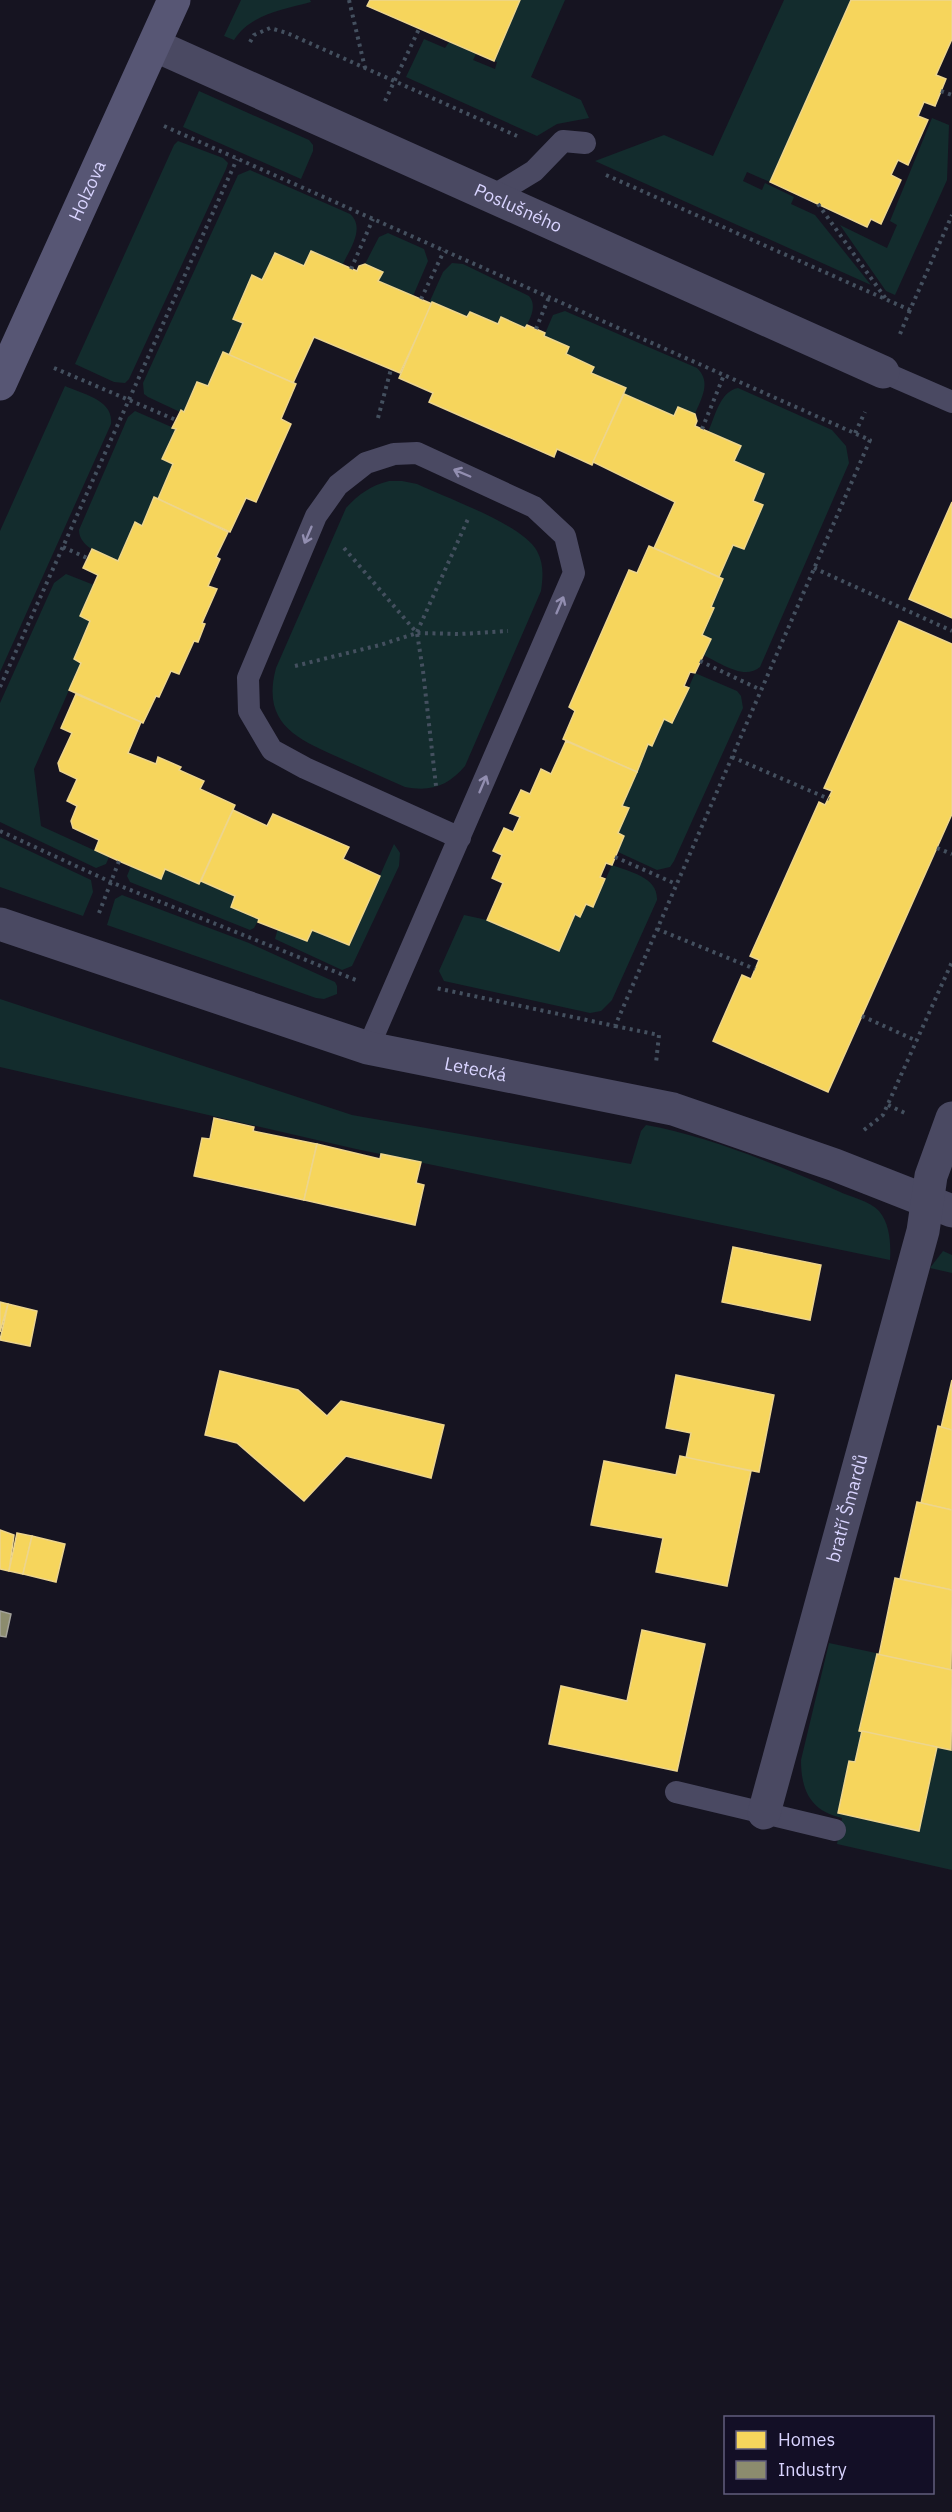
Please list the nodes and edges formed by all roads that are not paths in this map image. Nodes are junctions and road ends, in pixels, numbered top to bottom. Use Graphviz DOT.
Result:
graph roads {
  1 [pos="174,0"];
  2 [pos="154,45"];
  3 [pos="585,143"];
  4 [pos="493,196"];
  5 [pos="883,372"];
  6 [pos="0,384"];
  7 [pos="952,402"];
  8 [pos="450,833"];
  9 [pos="0,924"];
  10 [pos="368,1048"];
  11 [pos="952,1118"];
  12 [pos="939,1206"];
  13 [pos="676,1792"];
  14 [pos="764,1813"];
  15 [pos="835,1830"];
  1 -- 2 [label="street, Holzova"];
  2 -- 4 [label="street, Poslušného"];
  2 -- 6 [label="street, Holzova"];
  3 -- 4 [label="lane"];
  4 -- 5 [label="street, Poslušného"];
  5 -- 7 [label="lane"];
  8 -- 8 [label="lane, one-way"];
  8 -- 10 [label="lane"];
  9 -- 10 [label="street, Letecká"];
  10 -- 12 [label="street, Letecká"];
  11 -- 12 [label="street, bratří Šmardů"];
  12 -- 14 [label="street, bratří Šmardů"];
  13 -- 14 [label="lane"];
  14 -- 15 [label="lane"];
}
